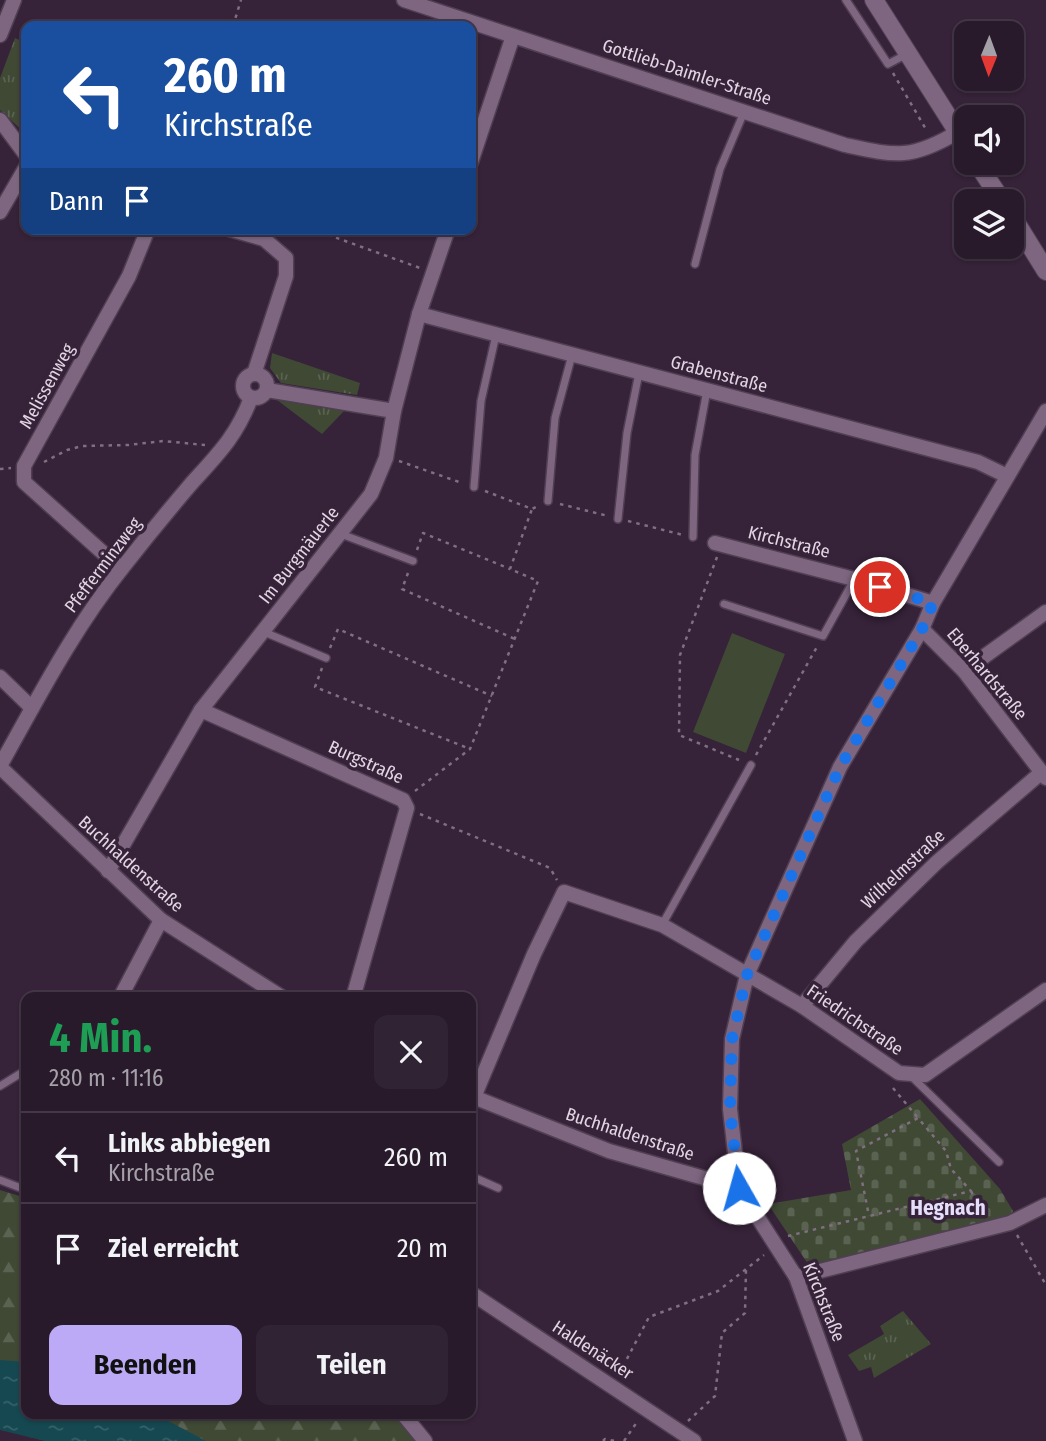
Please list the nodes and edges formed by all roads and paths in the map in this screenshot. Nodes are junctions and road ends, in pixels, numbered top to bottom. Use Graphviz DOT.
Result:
graph roads {
  1 [pos="14,0"];
  2 [pos="241,0"];
  3 [pos="404,0"];
  4 [pos="846,0"];
  5 [pos="874,0"];
  6 [pos="235,21"];
  7 [pos="468,21"];
  8 [pos="476,24"];
  9 [pos="0,35"];
  10 [pos="513,36"];
  11 [pos="908,54"];
  12 [pos="888,64"];
  13 [pos="744,111"];
  14 [pos="0,120"];
  15 [pos="954,126"];
  16 [pos="954,141"];
  17 [pos="936,146"];
  18 [pos="476,147"];
  19 [pos="21,148"];
  20 [pos="21,176"];
  21 [pos="0,212"];
  22 [pos="146,235"];
  23 [pos="250,235"];
  24 [pos="329,235"];
  25 [pos="446,235"];
  26 [pos="1024,235"];
  27 [pos="695,264"];
  28 [pos="1046,271"];
  29 [pos="433,272"];
  30 [pos="419,314"];
  31 [pos="496,335"];
  32 [pos="572,355"];
  33 [pos="639,373"];
  34 [pos="254,374"];
  35 [pos="267,390"];
  36 [pos="707,390"];
  37 [pos="251,398"];
  38 [pos="394,411"];
  39 [pos="1046,411"];
  40 [pos="202,443"];
  41 [pos="24,466"];
  42 [pos="1007,476"];
  43 [pos="474,487"];
  44 [pos="548,501"];
  45 [pos="532,509"];
  46 [pos="618,519"];
  47 [pos="340,534"];
  48 [pos="693,537"];
  49 [pos="718,544"];
  50 [pos="412,561"];
  51 [pos="121,569"];
  52 [pos="510,569"];
  53 [pos="854,579"];
  54 [pos="933,603"];
  55 [pos="724,604"];
  56 [pos="1046,612"];
  57 [pos="922,629"];
  58 [pos="263,631"];
  59 [pos="823,636"];
  60 [pos="514,639"];
  61 [pos="326,658"];
  62 [pos="964,671"];
  63 [pos="0,677"];
  64 [pos="492,696"];
  65 [pos="32,708"];
  66 [pos="201,710"];
  67 [pos="470,749"];
  68 [pos="751,765"];
  69 [pos="0,767"];
  70 [pos="1044,775"];
  71 [pos="405,804"];
  72 [pos="108,871"];
  73 [pos="564,892"];
  74 [pos="162,920"];
  75 [pos="662,925"];
  76 [pos="747,975"];
  77 [pos="1046,990"];
  78 [pos="123,992"];
  79 [pos="274,992"];
  80 [pos="356,992"];
  81 [pos="802,1006"];
  82 [pos="21,1073"];
  83 [pos="911,1076"];
  84 [pos="0,1086"];
  85 [pos="476,1088"];
  86 [pos="476,1099"];
  87 [pos="908,1106"];
  88 [pos="918,1118"];
  89 [pos="999,1162"];
  90 [pos="476,1178"];
  91 [pos="0,1180"];
  92 [pos="21,1188"];
  93 [pos="498,1188"];
  94 [pos="739,1188"];
  95 [pos="971,1191"];
  96 [pos="1046,1205"];
  97 [pos="982,1212"];
  98 [pos="869,1216"];
  99 [pos="1010,1223"];
  100 [pos="789,1235"];
  101 [pos="776,1244"];
  102 [pos="746,1269"];
  103 [pos="796,1277"];
  104 [pos="1046,1285"];
  105 [pos="476,1296"];
  106 [pos="613,1386"];
  107 [pos="646,1408"];
  108 [pos="407,1419"];
  109 [pos="678,1430"];
  110 [pos="425,1441"];
  111 [pos="603,1441"];
  112 [pos="615,1441"];
  113 [pos="624,1441"];
  114 [pos="694,1441"];
  115 [pos="855,1441"];
  1 -- 9 [label="street"];
  2 -- 6 [label="path"];
  3 -- 7 [label="street, Gottlieb-Daimler-Straße"];
  4 -- 12 [label="lane"];
  5 -- 11 [label="main road"];
  8 -- 10 [label="street, Gottlieb-Daimler-Straße"];
  10 -- 13 [label="street, Gottlieb-Daimler-Straße"];
  10 -- 18 [label="street"];
  11 -- 12 [label="lane"];
  11 -- 15 [label="main road"];
  12 -- 17 [label="path"];
  13 -- 17 [label="street, Gottlieb-Daimler-Straße"];
  13 -- 27 [label="lane"];
  14 -- 19 [label="street"];
  16 -- 17 [label="street, Gottlieb-Daimler-Straße"];
  20 -- 21 [label="street"];
  22 -- 41 [label="street, Melissenweg"];
  23 -- 34 [label="street"];
  24 -- 29 [label="path"];
  25 -- 29 [label="street, Im Burgmäuerle"];
  26 -- 28 [label="main road"];
  29 -- 30 [label="street, Im Burgmäuerle"];
  30 -- 31 [label="street, Grabenstraße"];
  30 -- 38 [label="street, Im Burgmäuerle"];
  31 -- 32 [label="street, Grabenstraße"];
  31 -- 43 [label="lane"];
  32 -- 33 [label="street, Grabenstraße"];
  32 -- 44 [label="lane"];
  33 -- 36 [label="street, Grabenstraße"];
  33 -- 46 [label="lane"];
  34 -- 35 [label="street"];
  34 -- 37 [label="street"];
  35 -- 37 [label="street"];
  35 -- 38 [label="street"];
  36 -- 42 [label="street, Grabenstraße"];
  36 -- 48 [label="lane"];
  37 -- 51 [label="street, Pfefferminzweg"];
  38 -- 47 [label="street, Im Burgmäuerle"];
  39 -- 42 [label="street, Kirchstraße"];
  40 -- 41 [label="path"];
  41 -- 51 [label="street"];
  42 -- 54 [label="street, Kirchstraße"];
  45 -- 52 [label="path"];
  47 -- 50 [label="lane"];
  47 -- 58 [label="street, Im Burgmäuerle"];
  49 -- 53 [label="street, Kirchstraße"];
  49 -- 68 [label="path"];
  50 -- 52 [label="path"];
  50 -- 60 [label="path"];
  51 -- 65 [label="street, Pfefferminzweg"];
  52 -- 60 [label="path"];
  53 -- 54 [label="street, Kirchstraße"];
  53 -- 59 [label="lane"];
  54 -- 57 [label="street, Kirchstraße"];
  55 -- 59 [label="lane"];
  56 -- 62 [label="street"];
  57 -- 62 [label="street, Eberhardstraße"];
  57 -- 76 [label="street, Kirchstraße"];
  58 -- 61 [label="lane"];
  58 -- 66 [label="street, Im Burgmäuerle"];
  59 -- 68 [label="path"];
  60 -- 64 [label="path"];
  61 -- 64 [label="path"];
  61 -- 67 [label="path"];
  62 -- 70 [label="street, Eberhardstraße"];
  63 -- 65 [label="street"];
  64 -- 67 [label="path"];
  65 -- 69 [label="street, Pfefferminzweg"];
  66 -- 71 [label="street, Burgstraße"];
  66 -- 72 [label="street, Im Burgmäuerle"];
  67 -- 71 [label="path"];
  68 -- 75 [label="lane"];
  69 -- 72 [label="street, Buchhaldenstraße"];
  70 -- 81 [label="street, Wilhelmstraße"];
  71 -- 73 [label="path"];
  71 -- 80 [label="street, Burgstraße"];
  72 -- 74 [label="street, Buchhaldenstraße"];
  73 -- 75 [label="street, Friedrichstraße"];
  73 -- 85 [label="street"];
  74 -- 78 [label="street"];
  74 -- 79 [label="street, Buchhaldenstraße"];
  75 -- 76 [label="street, Friedrichstraße"];
  76 -- 81 [label="street, Friedrichstraße"];
  76 -- 94 [label="street, Kirchstraße"];
  77 -- 83 [label="street, Friedrichstraße"];
  81 -- 83 [label="street, Friedrichstraße"];
  82 -- 84 [label="lane"];
  83 -- 89 [label="lane"];
  86 -- 94 [label="street, Buchhaldenstraße"];
  87 -- 88 [label="path"];
  88 -- 95 [label="path"];
  88 -- 98 [label="path"];
  90 -- 93 [label="lane"];
  91 -- 92 [label="lane"];
  94 -- 101 [label="street, Kirchstraße"];
  95 -- 97 [label="path"];
  95 -- 98 [label="path"];
  96 -- 99 [label="street"];
  98 -- 100 [label="path"];
  99 -- 103 [label="street"];
  99 -- 104 [label="path"];
  101 -- 102 [label="path"];
  101 -- 103 [label="street, Kirchstraße"];
  102 -- 106 [label="path"];
  102 -- 109 [label="path"];
  103 -- 115 [label="street, Kirchstraße"];
  105 -- 106 [label="street, Haldenäcker"];
  106 -- 107 [label="street, Haldenäcker"];
  107 -- 109 [label="street, Haldenäcker"];
  107 -- 113 [label="path"];
  108 -- 110 [label="street"];
  109 -- 114 [label="street, Haldenäcker"];
  111 -- 112 [label="path"];
}
